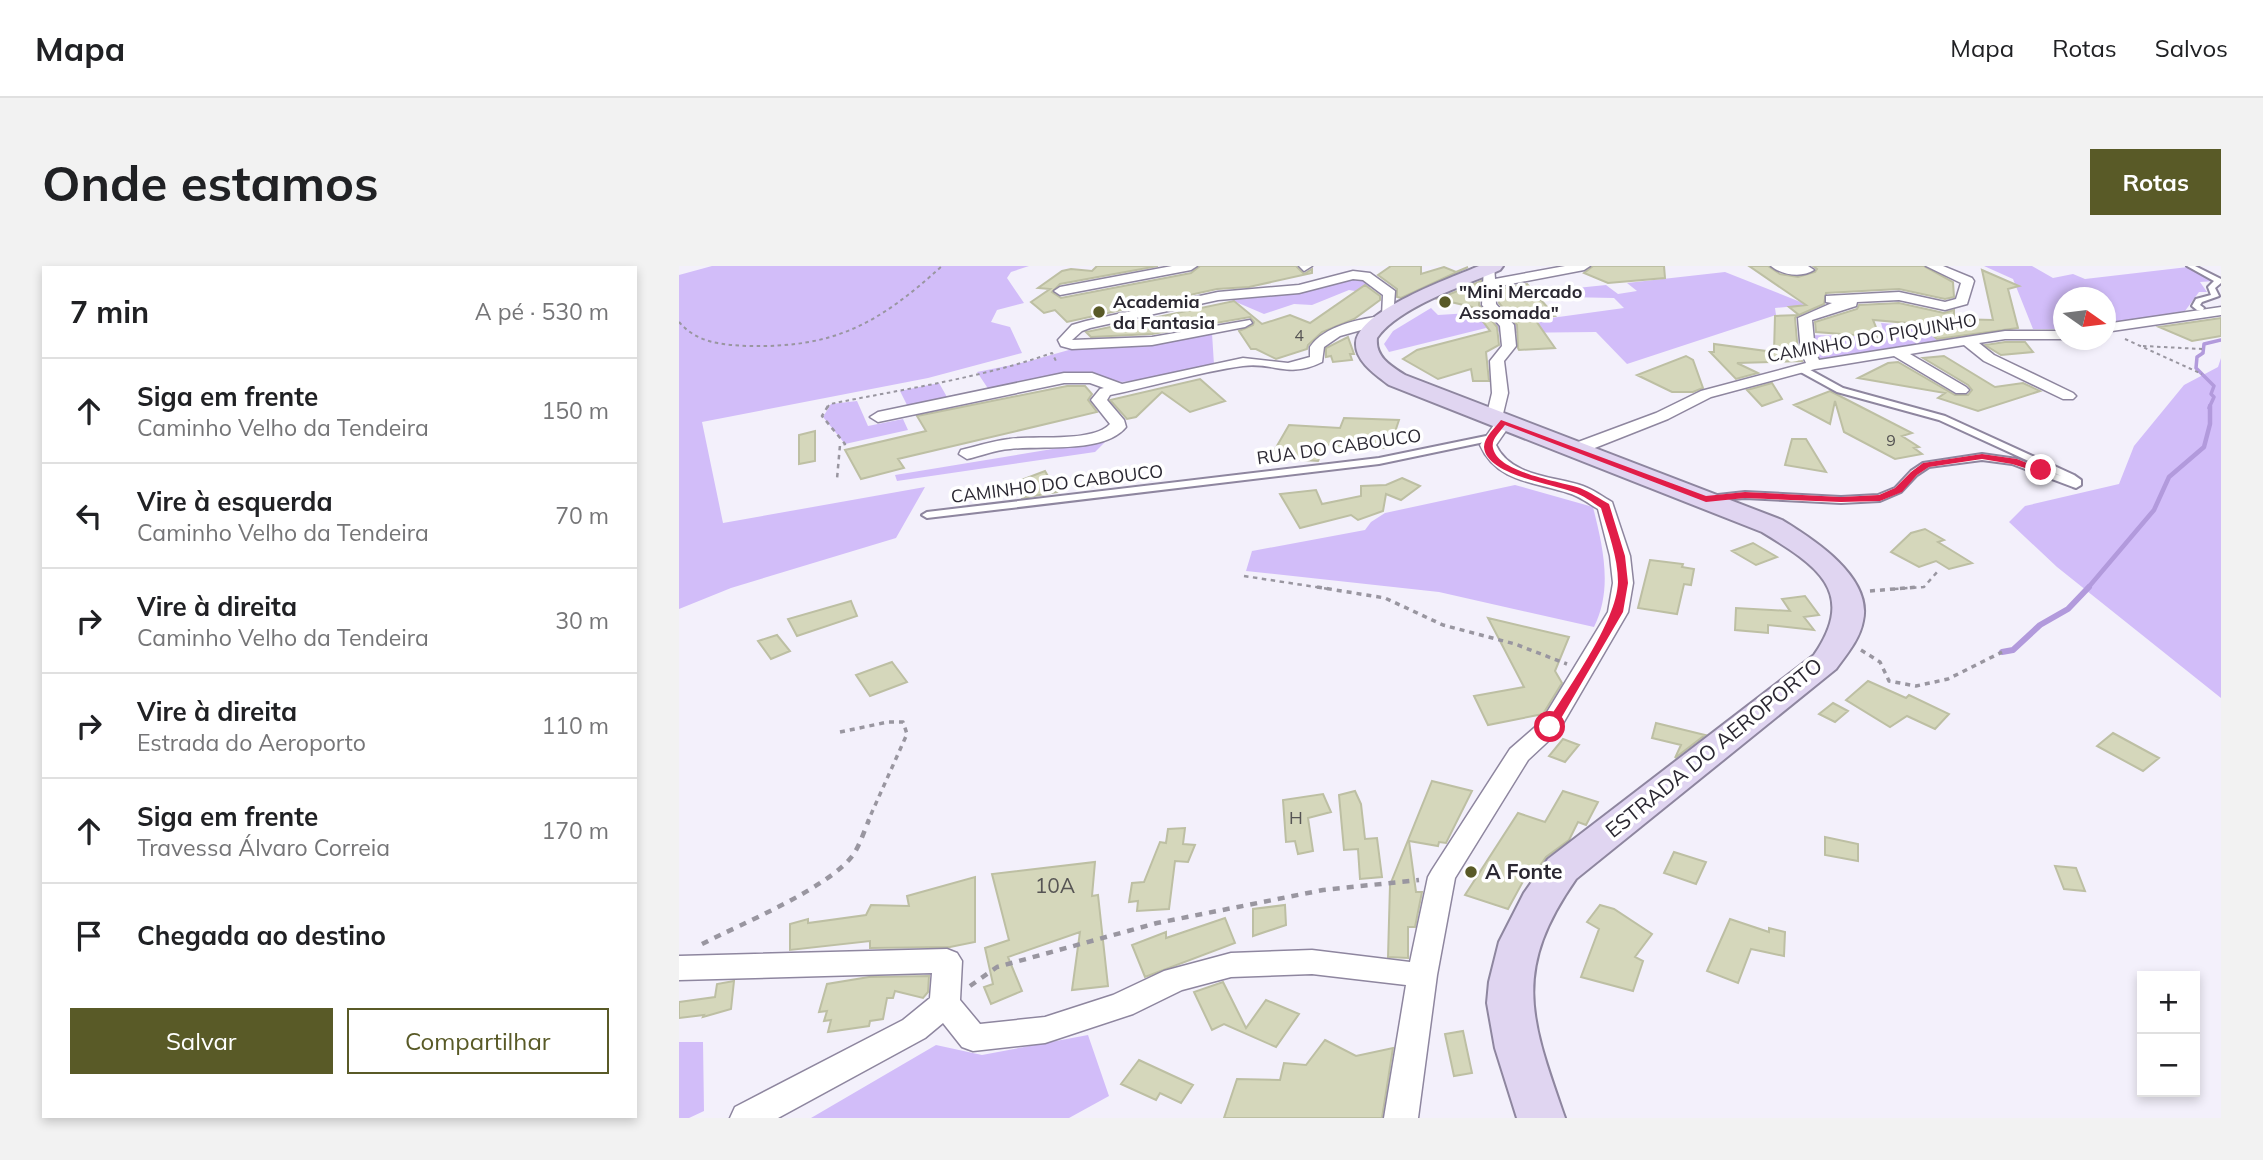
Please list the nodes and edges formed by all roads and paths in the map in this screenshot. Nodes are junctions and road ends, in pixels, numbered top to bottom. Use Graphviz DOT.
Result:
graph roads {
  1 [pos="942,266"];
  2 [pos="1191,266"];
  3 [pos="1584,266"];
  4 [pos="1777,266"];
  5 [pos="1932,266"];
  6 [pos="2190,266"];
  7 [pos="1808,270"];
  8 [pos="1168,271"];
  9 [pos="1491,273"];
  10 [pos="1060,291"];
  11 [pos="1207,298"];
  12 [pos="1831,299"];
  13 [pos="2200,308"];
  14 [pos="1936,309"];
  15 [pos="2221,310"];
  16 [pos="1385,317"];
  17 [pos="679,322"];
  18 [pos="1245,323"];
  19 [pos="2116,326"];
  20 [pos="2053,335"];
  21 [pos="2126,339"];
  22 [pos="1967,340"];
  23 [pos="2137,345"];
  24 [pos="2201,349"];
  25 [pos="1895,351"];
  26 [pos="1807,366"];
  27 [pos="2202,374"];
  28 [pos="1120,387"];
  29 [pos="1961,390"];
  30 [pos="2068,396"];
  31 [pos="878,417"];
  32 [pos="1496,426"];
  33 [pos="1576,449"];
  34 [pos="967,454"];
  35 [pos="1191,485"];
  36 [pos="1706,499"];
  37 [pos="927,515"];
  38 [pos="1938,572"];
  39 [pos="1244,576"];
  40 [pos="1843,592"];
  41 [pos="1841,638"];
  42 [pos="2002,652"];
  43 [pos="1584,671"];
  44 [pos="840,733"];
  45 [pos="1442,877"];
  46 [pos="685,959"];
  47 [pos="1422,975"];
  48 [pos="945,1003"];
  49 [pos="747,1118"];
  50 [pos="1401,1118"];
  51 [pos="1541,1118"];
  1 -- 17 [label="path"];
  2 -- 8 [label="street"];
  3 -- 9 [label="street"];
  4 -- 7 [label="street"];
  5 -- 12 [label="street"];
  6 -- 13 [label="lane"];
  8 -- 10 [label="street"];
  8 -- 11 [label="street"];
  9 -- 16 [label="main road"];
  9 -- 32 [label="street"];
  11 -- 16 [label="street"];
  11 -- 18 [label="street"];
  14 -- 26 [label="street"];
  15 -- 19 [label="street"];
  16 -- 28 [label="street"];
  16 -- 32 [label="main road"];
  20 -- 22 [label="street, CAMINHO DO PIQUINHO"];
  21 -- 23 [label="path"];
  22 -- 25 [label="street, CAMINHO DO PIQUINHO"];
  22 -- 30 [label="street"];
  23 -- 24 [label="path"];
  23 -- 27 [label="path"];
  25 -- 26 [label="street, CAMINHO DO PIQUINHO"];
  25 -- 29 [label="street"];
  26 -- 33 [label="street, CAMINHO DO PIQUINHO"];
  26 -- 36 [label="lane"];
  28 -- 31 [label="street"];
  28 -- 34 [label="street"];
  32 -- 33 [label="main road"];
  32 -- 35 [label="lane, RUA DO CABOUCO"];
  32 -- 43 [label="street"];
  33 -- 36 [label="main road"];
  35 -- 37 [label="lane, CAMINHO DO CABOUCO"];
  36 -- 40 [label="main road"];
  38 -- 40 [label="path"];
  39 -- 43 [label="path"];
  40 -- 41 [label="main road, ESTRADA DO AEROPORTO"];
  41 -- 42 [label="path"];
  41 -- 51 [label="main road, ESTRADA DO AEROPORTO"];
  43 -- 45 [label="street"];
  44 -- 46 [label="path"];
  45 -- 47 [label="street"];
  45 -- 48 [label="path"];
  46 -- 48 [label="street"];
  47 -- 48 [label="street"];
  47 -- 50 [label="street"];
  48 -- 49 [label="street"];
}
